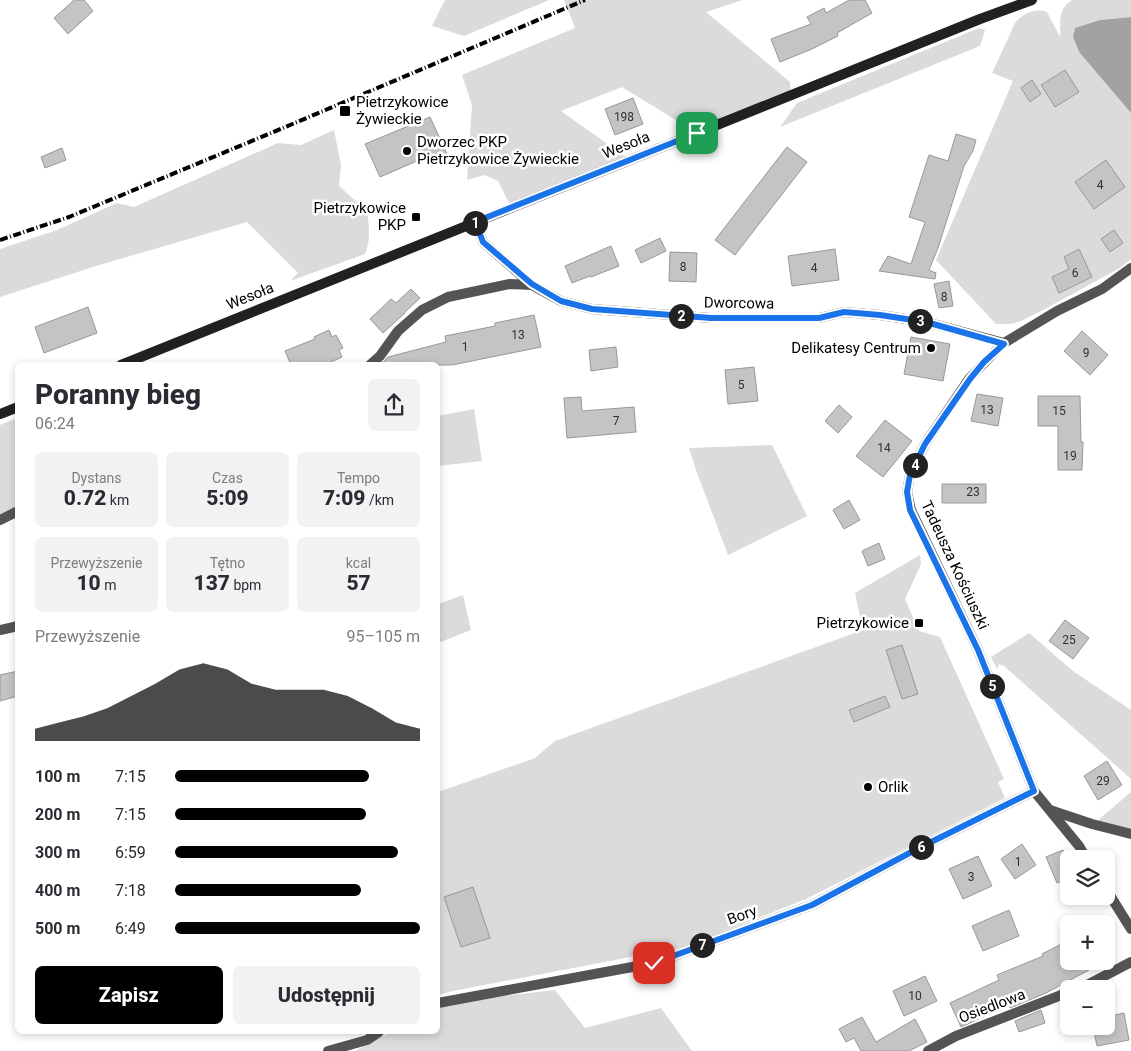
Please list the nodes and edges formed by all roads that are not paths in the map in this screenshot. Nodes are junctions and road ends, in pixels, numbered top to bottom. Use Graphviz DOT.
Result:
graph roads {
  1 [pos="1032,0"];
  2 [pos="475,222"];
  3 [pos="1131,268"];
  4 [pos="532,284"];
  5 [pos="1004,344"];
  6 [pos="128,362"];
  7 [pos="373,362"];
  8 [pos="15,408"];
  9 [pos="0,414"];
  10 [pos="15,512"];
  11 [pos="0,520"];
  12 [pos="15,627"];
  13 [pos="0,630"];
  14 [pos="1034,791"];
  15 [pos="1050,810"];
  16 [pos="1131,834"];
  17 [pos="1081,850"];
  18 [pos="1115,903"];
  19 [pos="1131,929"];
  20 [pos="1131,962"];
  21 [pos="1097,980"];
  22 [pos="1060,996"];
  23 [pos="440,1003"];
  24 [pos="376,1034"];
  25 [pos="328,1051"];
  26 [pos="928,1051"];
  1 -- 2 [label="main road, Wesoła"];
  2 -- 4 [label="street, Dworcowa"];
  2 -- 6 [label="main road, Wesoła"];
  3 -- 5 [label="street, Tadeusza Kościuszki"];
  4 -- 5 [label="street, Dworcowa"];
  4 -- 7 [label="street"];
  5 -- 14 [label="street, Tadeusza Kościuszki"];
  8 -- 9 [label="main road"];
  10 -- 11 [label="street"];
  12 -- 13 [label="street"];
  14 -- 15 [label="street, Tadeusza Kościuszki"];
  14 -- 23 [label="street, Bory"];
  15 -- 16 [label="street"];
  15 -- 17 [label="street, Tadeusza Kościuszki"];
  18 -- 19 [label="street"];
  20 -- 21 [label="street"];
  22 -- 26 [label="street, Osiedlowa"];
  24 -- 25 [label="street"];
}
